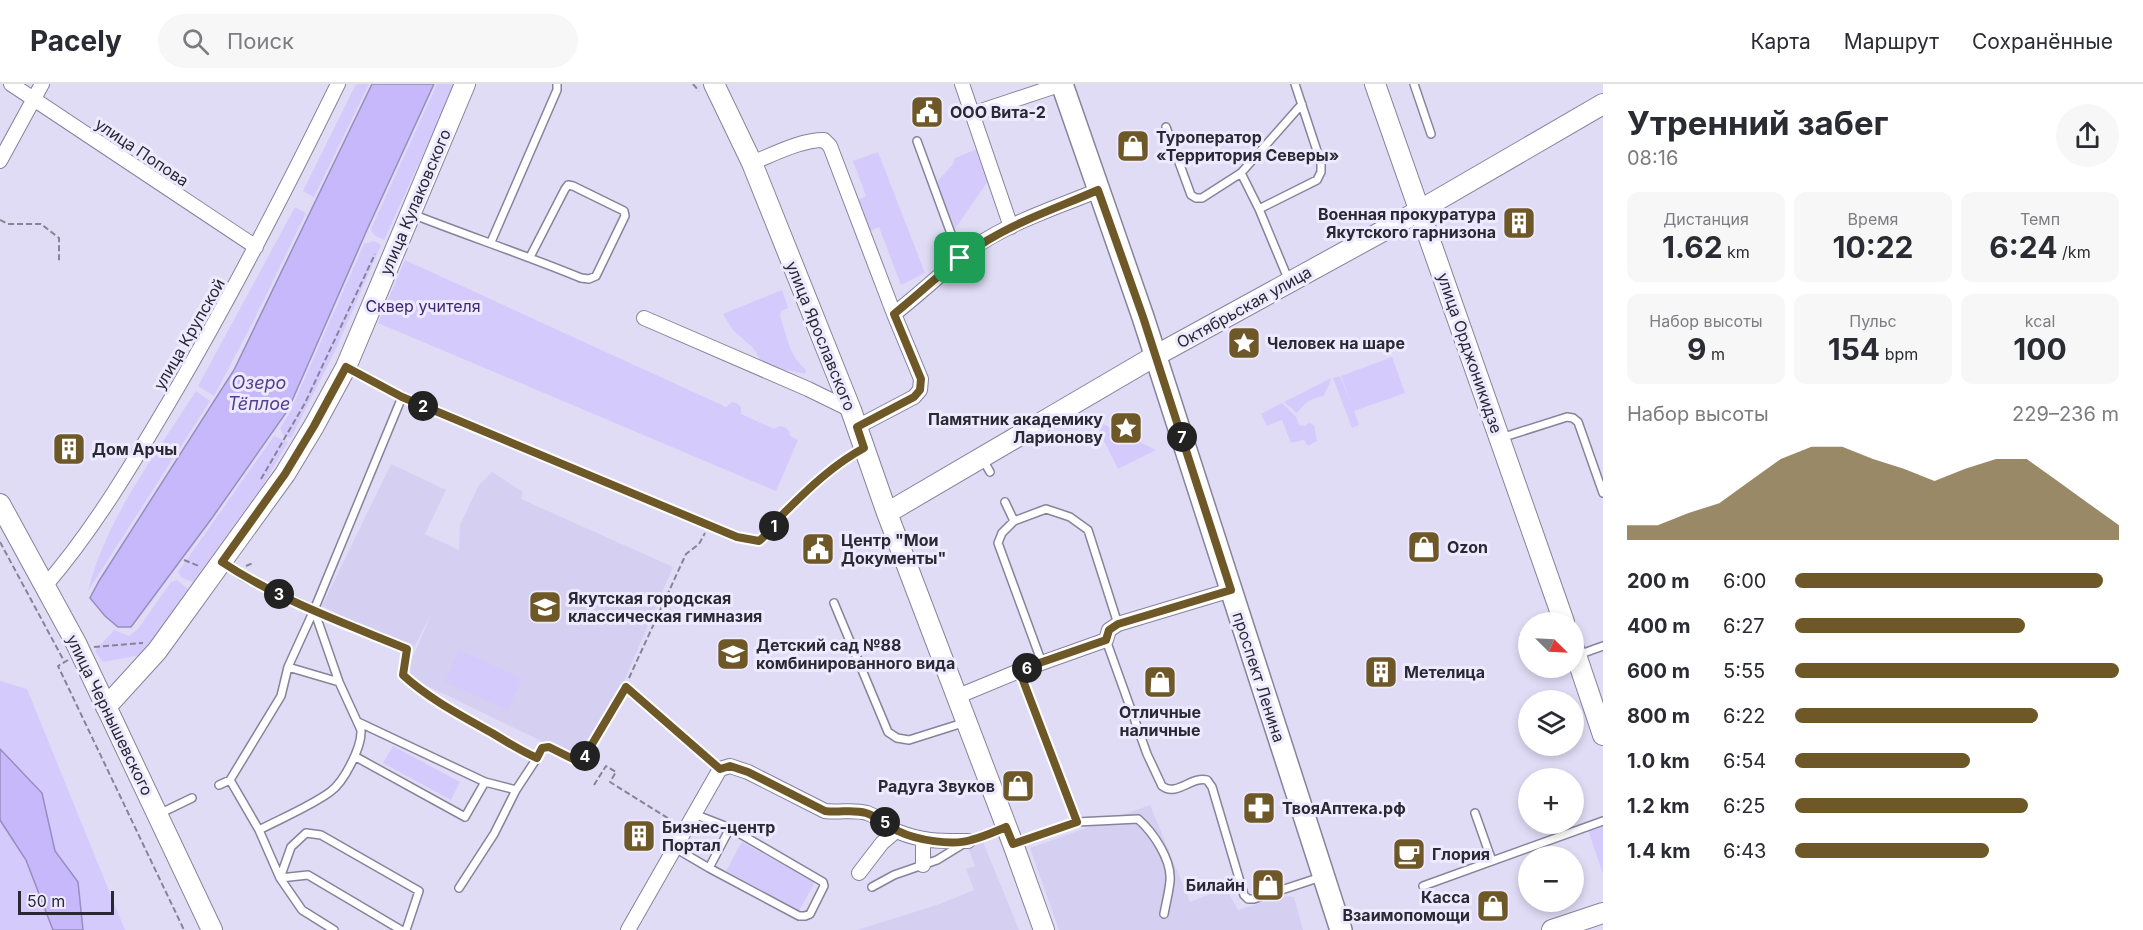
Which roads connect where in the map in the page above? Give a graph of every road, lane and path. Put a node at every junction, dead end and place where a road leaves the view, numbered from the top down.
1 (11, 84) edge
2 (42, 84) edge
3 (338, 84) edge
4 (465, 84) edge
5 (557, 84) edge
6 (714, 84) edge
7 (962, 84) edge
8 (1062, 84) edge
9 (1295, 84) edge
10 (1375, 84) edge
11 (1414, 84) edge
12 (34, 100) junction
13 (1302, 104) junction
14 (1603, 104) edge
15 (972, 114) junction
16 (1166, 127) dead end
17 (1431, 134) dead end
18 (917, 141) dead end
19 (0, 161) edge
20 (752, 163) junction
21 (1240, 172) junction
22 (1098, 190) junction
23 (1259, 209) junction
24 (1419, 210) junction
25 (411, 214) junction
26 (0, 220) edge
27 (1011, 227) junction
28 (491, 242) junction
29 (256, 247) junction
30 (375, 253) dead end
31 (530, 257) junction
32 (960, 258) junction
33 (58, 261) dead end
34 (1290, 283) junction
35 (894, 314) junction
36 (644, 318) dead end
37 (1155, 356) junction
38 (346, 367) junction
39 (402, 397) junction
40 (854, 418) junction
41 (1500, 438) junction
42 (864, 448) junction
43 (255, 487) dead end
44 (1603, 493) edge
45 (1005, 502) dead end
46 (0, 504) edge
47 (887, 513) junction
48 (1014, 521) junction
49 (708, 525) junction
50 (0, 542) edge
51 (184, 560) dead end
52 (222, 562) junction
53 (200, 567) dead end
54 (45, 586) junction
55 (1231, 590) junction
56 (834, 603) dead end
57 (314, 610) junction
58 (1561, 612) edge
59 (1118, 624) junction
60 (1106, 640) junction
61 (146, 643) dead end
62 (1603, 646) edge
63 (407, 649) joint
64 (1584, 651) edge
65 (72, 658) junction
66 (1041, 663) junction
67 (288, 667) junction
68 (1019, 670) junction
69 (1584, 678) edge
70 (339, 682) junction
71 (626, 687) junction
72 (956, 697) junction
73 (106, 707) junction
74 (358, 722) junction
75 (966, 722) junction
76 (1603, 735) edge
77 (356, 757) junction
78 (537, 758) junction
79 (720, 769) junction
80 (230, 780) junction
81 (485, 782) junction
82 (219, 785) dead end
83 (594, 785) dead end
84 (516, 790) junction
85 (192, 798) dead end
86 (1475, 813) dead end
87 (694, 814) junction
88 (158, 815) junction
89 (1603, 821) edge
90 (1077, 822) junction
91 (677, 824) dead end
92 (730, 828) junction
93 (259, 830) junction
94 (896, 831) junction
95 (1010, 836) junction
96 (923, 841) junction
97 (968, 841) junction
98 (674, 848) junction
99 (1492, 861) junction
100 (923, 865) junction
101 (709, 868) junction
102 (859, 873) dead end
103 (1324, 876) junction
104 (280, 878) junction
105 (1423, 886) dead end
106 (872, 887) dead end
107 (459, 888) dead end
108 (1603, 913) edge
109 (1164, 914) dead end
110 (1560, 929) edge
111 (184, 930) edge
112 (212, 930) edge
113 (334, 930) edge
114 (404, 930) edge
115 (628, 930) edge
116 (1044, 930) edge
117 (1341, 930) edge

1 - 12 street, улица Попова
2 - 12 street
3 - 29 street, улица Крупской
4 - 25 street, улица Кулаковского
5 - 28 lane
6 - 20 street, улица Ярославского
7 - 15 street
8 - 15 street
8 - 22 main road, проспект Ленина
9 - 13 lane
10 - 24 street, улица Орджоникидзе
11 - 17 lane
12 - 19 street
12 - 29 street, улица Попова
13 - 21 lane
13 - 23 lane
14 - 24 street, Октябрьская улица
15 - 27 street
16 - 21 lane
18 - 32 lane
20 - 35 street
20 - 40 street, улица Ярославского
21 - 23 lane
22 - 27 street
22 - 37 main road, проспект Ленина
23 - 34 lane
24 - 34 street, Октябрьская улица
24 - 41 street, улица Орджоникидзе
25 - 28 lane
25 - 38 street, улица Кулаковского
26 - 33 path
27 - 32 street
28 - 31 lane
29 - 54 street, улица Крупской
30 - 43 path
31 - 31 lane
32 - 35 street
34 - 37 street, Октябрьская улица
35 - 40 street
36 - 40 street
37 - 47 street, Октябрьская улица
37 - 55 main road, проспект Ленина
38 - 39 lane
38 - 52 street, улица Кулаковского
39 - 49 lane
39 - 57 lane
40 - 42 street, улица Ярославского
41 - 44 lane
41 - 58 street, улица Орджоникидзе
42 - 47 street, улица Ярославского
42 - 49 lane
45 - 48 lane
46 - 54 street, улица Чернышевского
47 - 72 street, улица Ярославского
48 - 59 lane
48 - 66 lane
49 - 71 path
50 - 65 path
51 - 53 path
52 - 57 lane
52 - 73 street, улица Кулаковского
54 - 65 street, улица Чернышевского
55 - 59 street
55 - 103 main road, проспект Ленина
56 - 75 lane
57 - 63 lane
57 - 67 lane
57 - 70 lane
59 - 60 street
60 - 66 street
60 - 103 lane
61 - 65 path
62 - 64 lane
63 - 78 path
65 - 73 street, улица Чернышевского
65 - 111 path
66 - 68 street
67 - 70 lane
67 - 80 lane
68 - 72 street
68 - 90 lane
69 - 76 street
70 - 74 lane
71 - 78 path
71 - 79 lane
72 - 75 street, улица Ярославского
73 - 88 street, улица Чернышевского
74 - 77 lane
74 - 81 lane
75 - 95 street, улица Ярославского
77 - 81 lane
77 - 93 lane
78 - 84 lane
79 - 87 street
79 - 94 street
80 - 82 lane
80 - 93 lane
81 - 84 lane
83 - 91 path
84 - 107 lane
85 - 88 lane
86 - 99 lane
87 - 92 lane
87 - 98 street
88 - 112 street, улица Чернышевского
89 - 99 lane
90 - 95 lane
90 - 109 lane
92 - 101 lane
92 - 101 lane
93 - 104 lane
94 - 96 street
94 - 102 street
95 - 97 lane
95 - 116 street, улица Ярославского
96 - 97 street
96 - 100 street
97 - 100 lane
98 - 101 lane
98 - 115 street
99 - 105 lane
100 - 106 lane
103 - 117 main road, проспект Ленина
104 - 113 lane
104 - 114 lane
104 - 114 lane
108 - 110 street

